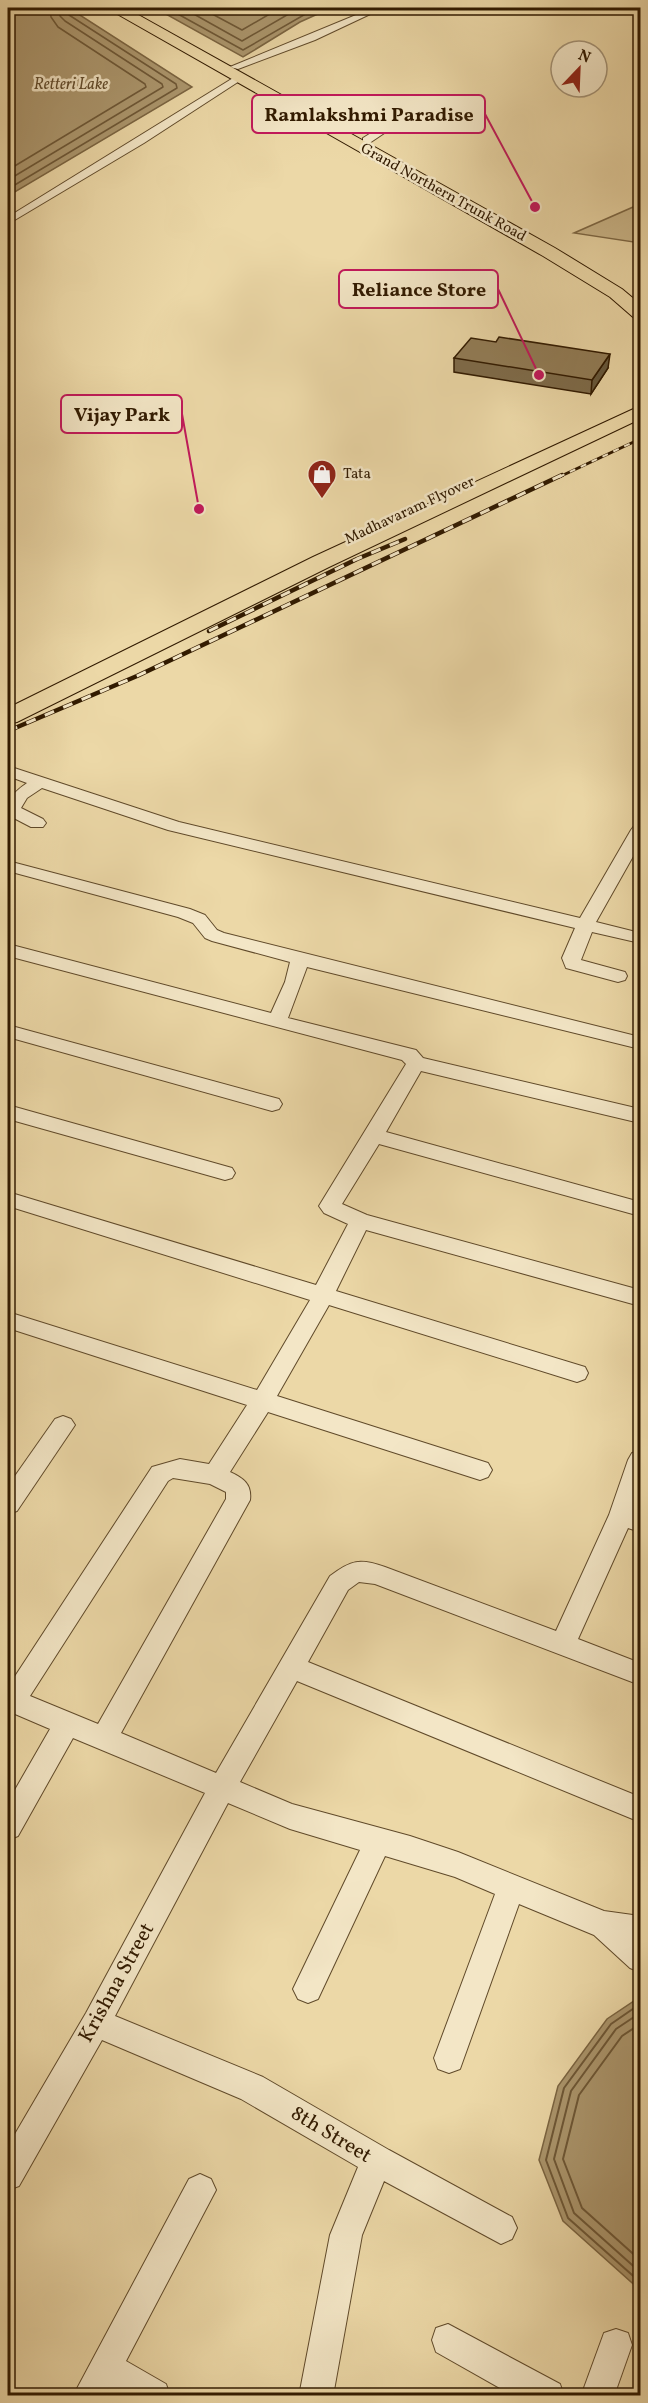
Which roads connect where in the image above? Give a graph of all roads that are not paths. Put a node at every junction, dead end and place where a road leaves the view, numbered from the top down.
1 (117, 8) edge
2 (131, 8) edge
3 (379, 8) edge
4 (237, 72) junction
5 (406, 114) dead end
6 (367, 140) junction
7 (8, 221) edge
8 (640, 292) edge
9 (640, 313) edge
10 (640, 392) edge
11 (640, 400) edge
12 (640, 412) edge
13 (640, 420) edge
14 (190, 613) junction
15 (8, 695) edge
16 (8, 717) edge
17 (8, 771) edge
18 (39, 782) junction
19 (37, 823) dead end
20 (640, 830) edge
21 (8, 866) edge
22 (586, 924) junction
23 (640, 938) edge
24 (8, 950) edge
25 (300, 959) junction
26 (618, 976) dead end
27 (277, 1021) junction
28 (8, 1031) edge
29 (640, 1043) edge
30 (416, 1063) junction
31 (272, 1104) dead end
32 (8, 1112) edge
33 (640, 1116) edge
34 (374, 1136) junction
35 (225, 1173) dead end
36 (8, 1199) edge
37 (640, 1209) edge
38 (360, 1221) junction
39 (323, 1297) junction
40 (640, 1298) edge
41 (8, 1320) edge
42 (577, 1373) dead end
43 (263, 1400) junction
44 (63, 1425) dead end
45 (640, 1460) edge
46 (480, 1470) dead end
47 (215, 1475) junction
48 (8, 1504) edge
49 (631, 1518) edge
50 (563, 1644) junction
51 (292, 1667) junction
52 (640, 1674) edge
53 (10, 1700) edge
54 (68, 1723) junction
55 (104, 1738) junction
56 (222, 1788) junction
57 (640, 1810) edge
58 (8, 1827) edge
59 (378, 1842) junction
60 (511, 1888) junction
61 (604, 1925) junction
62 (640, 1930) edge
63 (640, 1958) edge
64 (308, 1989) dead end
65 (96, 2023) junction
66 (449, 2058) dead end
67 (378, 2161) junction
68 (8, 2175) edge
69 (200, 2190) dead end
70 (501, 2228) dead end
71 (448, 2340) dead end
72 (616, 2345) dead end
73 (105, 2367) junction
74 (89, 2396) edge
75 (154, 2396) edge
76 (316, 2396) edge
77 (548, 2396) edge
78 (597, 2396) edge

1 - 4 main road, Grand Northern Trunk Road
2 - 4 main road
3 - 4 street
4 - 6 main road
4 - 7 street
4 - 9 main road, Grand Northern Trunk Road
5 - 6 street
6 - 8 main road
10 - 14 main road
11 - 14 main road, Madhavaram Flyover
12 - 14 main road, Madhavaram Flyover
13 - 14 main road
14 - 15 main road
14 - 16 main road
17 - 18 street
18 - 19 street
18 - 22 street
20 - 22 street
21 - 25 street
22 - 23 street
22 - 26 street
24 - 27 street
25 - 27 street
25 - 29 street
27 - 30 street
28 - 31 street
30 - 33 street
30 - 34 street
32 - 35 street
34 - 37 street
34 - 38 street
36 - 39 street
38 - 39 street
38 - 40 street
39 - 42 street
39 - 43 street
41 - 43 street
43 - 46 street
43 - 47 street
44 - 48 street
45 - 49 street
47 - 53 street
47 - 55 street
49 - 50 street
50 - 51 street, Krishna Street
50 - 52 street
51 - 56 street, Krishna Street
51 - 57 street
53 - 54 street
54 - 55 street
54 - 58 street
55 - 56 street
56 - 59 street
56 - 65 street, Krishna Street
59 - 60 street
59 - 64 street
60 - 61 street
60 - 66 street
61 - 62 street
61 - 63 street
65 - 67 street, 8th Street
65 - 68 street, Krishna Street
67 - 70 street
67 - 76 street, 8th Street
69 - 73 street
71 - 77 street
72 - 78 street
73 - 74 street
73 - 75 street

